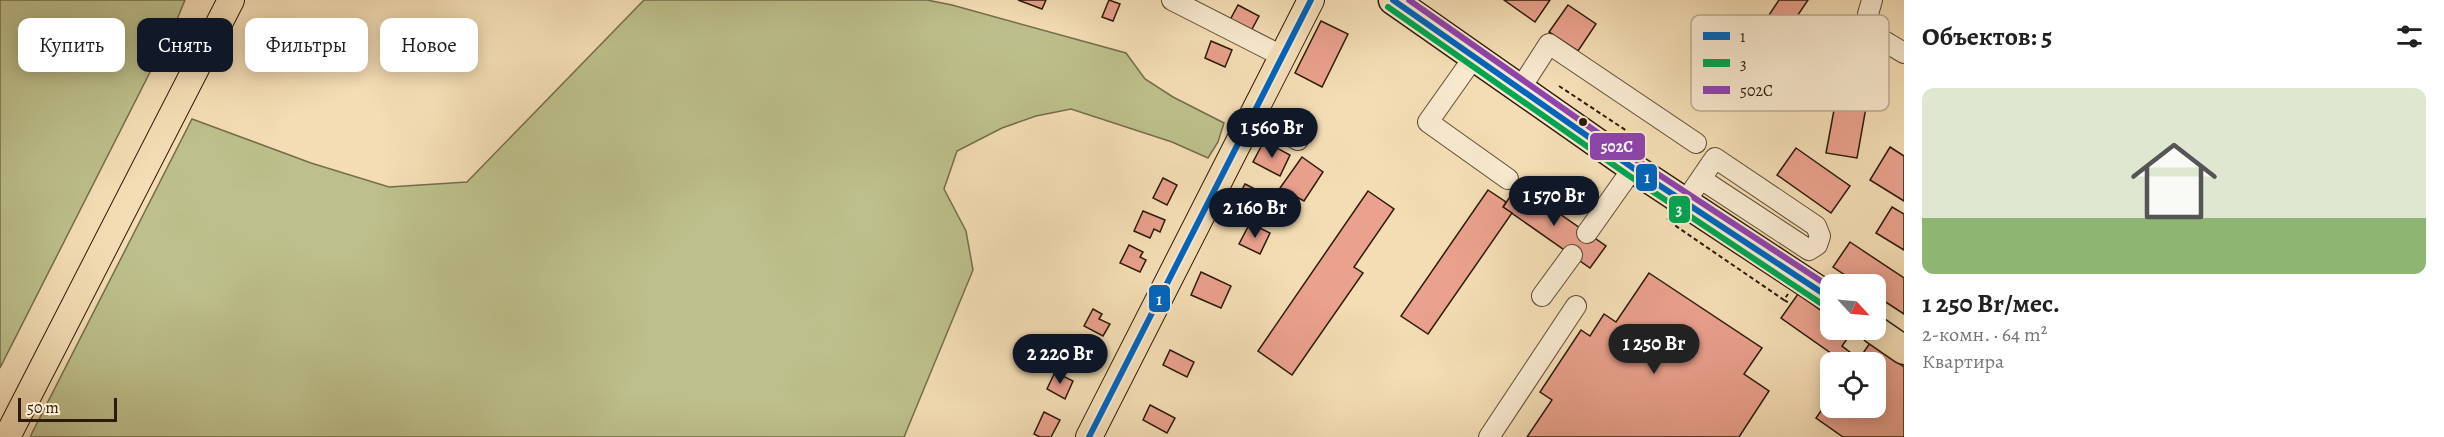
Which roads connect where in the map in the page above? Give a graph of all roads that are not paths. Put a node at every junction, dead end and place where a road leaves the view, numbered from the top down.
1 (231, 0) edge
2 (1173, 0) edge
3 (1311, 0) edge
4 (1393, 0) edge
5 (1872, 0) edge
6 (1868, 15) edge
7 (1889, 44) edge
8 (1904, 53) edge
9 (1282, 57) junction
10 (1474, 57) junction
11 (1520, 89) junction
12 (1252, 115) junction
13 (1298, 140) dead end
14 (1696, 143) dead end
15 (1633, 168) junction
16 (1508, 179) dead end
17 (1701, 179) junction
18 (1679, 208) junction
19 (1587, 233) dead end
20 (1572, 255) dead end
21 (1820, 292) edge
22 (1542, 296) dead end
23 (1576, 306) dead end
24 (1886, 338) edge
25 (1904, 350) edge
26 (7, 437) edge
27 (1089, 437) edge
28 (1489, 437) edge

1 - 26 main road
2 - 9 street
3 - 9 main road
4 - 10 highway
5 - 6 street
7 - 8 street
9 - 12 main road
10 - 11 highway
10 - 16 street
11 - 14 street
11 - 15 highway
12 - 13 street
12 - 27 main road
15 - 18 highway
15 - 19 street
17 - 17 street
17 - 18 street
18 - 21 highway
20 - 22 street
23 - 28 street
24 - 25 highway

